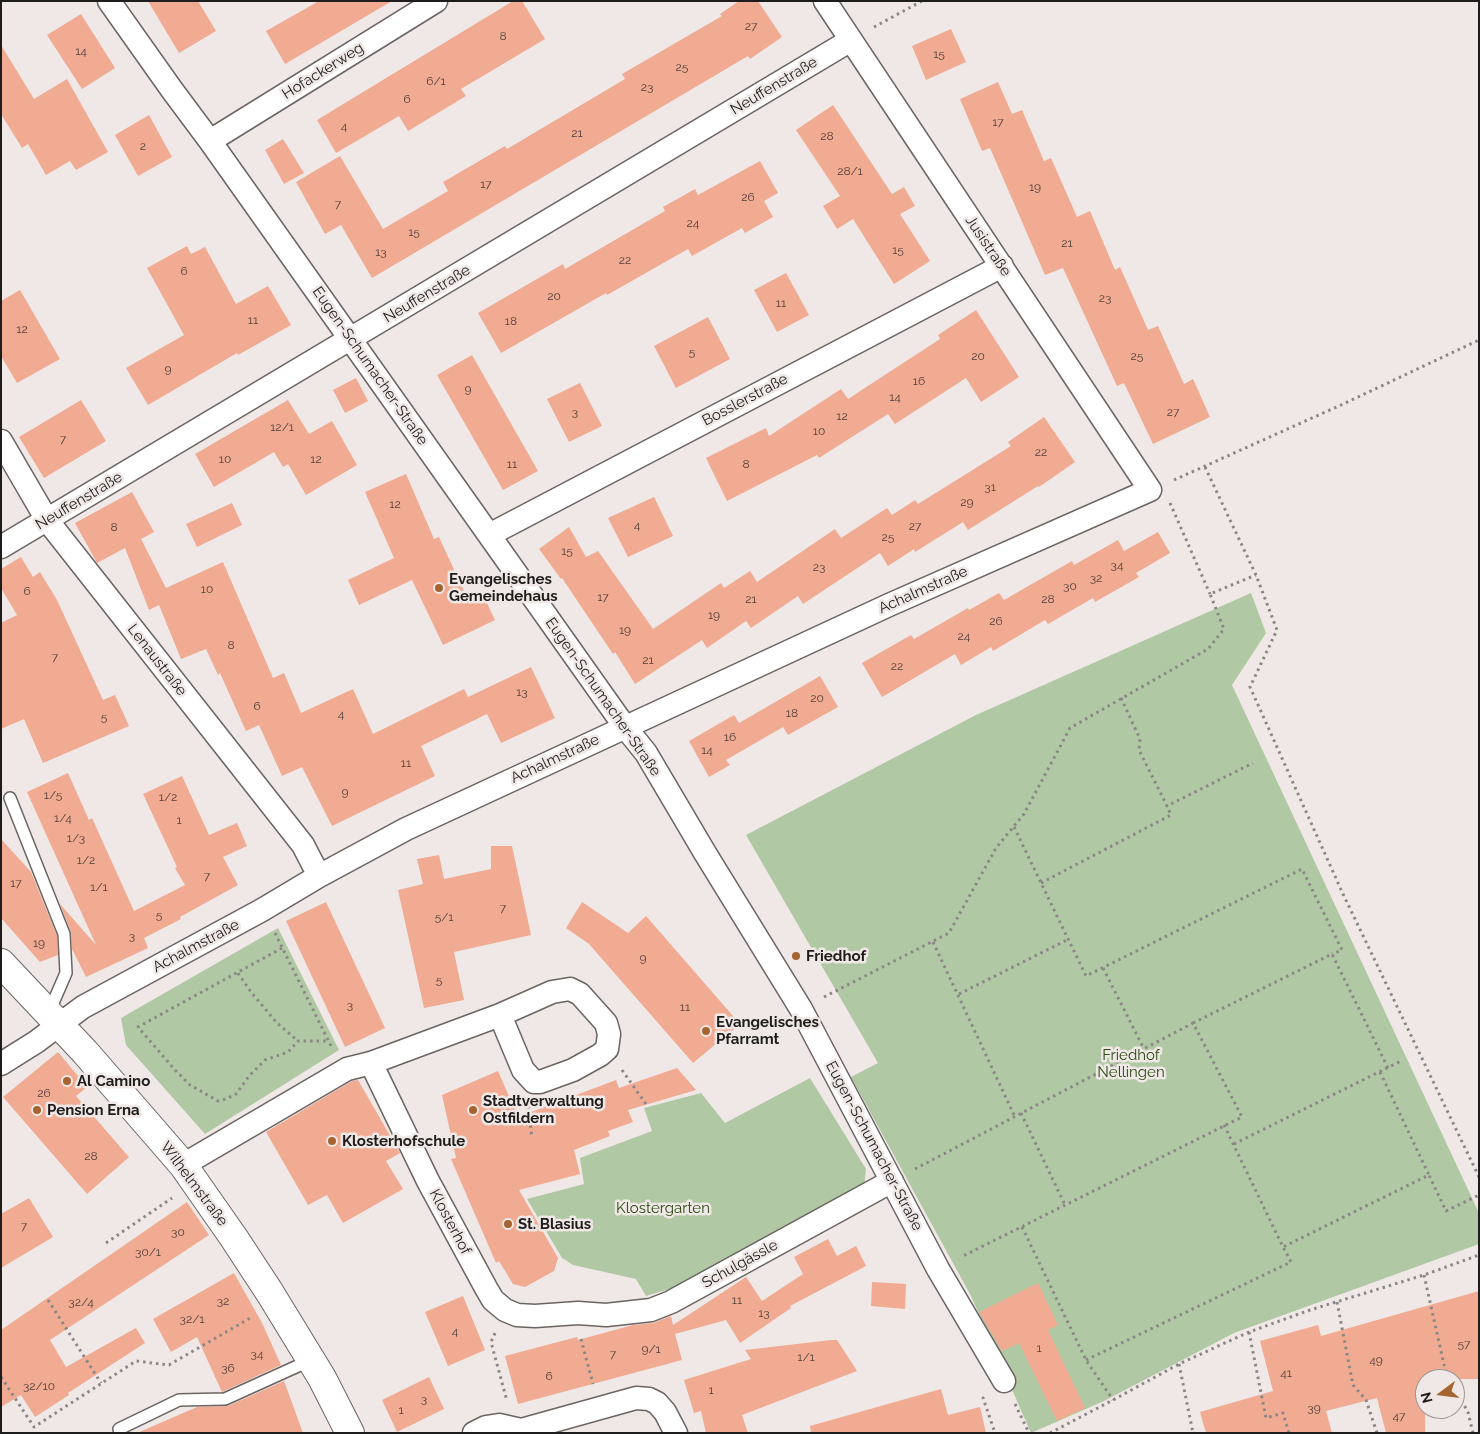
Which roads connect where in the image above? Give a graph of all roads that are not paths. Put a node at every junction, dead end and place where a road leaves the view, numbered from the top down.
1 (109, 1) edge
2 (436, 1) edge
3 (825, 1) edge
4 (851, 40) junction
5 (210, 141) junction
6 (1002, 266) junction
7 (350, 340) junction
8 (1, 441) edge
9 (1156, 488) joint
10 (47, 520) junction
11 (489, 534) junction
12 (1, 547) edge
13 (625, 727) junction
14 (10, 798) dead end
15 (319, 876) junction
16 (1, 963) edge
17 (500, 1015) junction
18 (54, 1019) junction
19 (371, 1063) junction
20 (1, 1064) edge
21 (189, 1174) junction
22 (892, 1181) junction
23 (578, 1313) joint
24 (311, 1360) junction
25 (1004, 1381) road end
26 (119, 1429) dead end
27 (350, 1433) edge
28 (474, 1433) edge
29 (676, 1433) edge

1 - 5 street, Eugen-Schumacher-Straße
2 - 5 street, Hofackerweg
3 - 4 street, Jusistraße
4 - 6 street, Jusistraße
4 - 7 street, Neuffenstraße
5 - 7 street, Eugen-Schumacher-Straße
6 - 9 street, Jusistraße
6 - 11 street, Bosslerstraße
7 - 10 street, Neuffenstraße
7 - 11 street, Eugen-Schumacher-Straße
8 - 10 street, Lenaustraße
9 - 13 street, Achalmstraße
10 - 12 street, Neuffenstraße
10 - 15 street, Lenaustraße
11 - 13 street, Eugen-Schumacher-Straße
13 - 15 street, Achalmstraße
13 - 22 street, Eugen-Schumacher-Straße
14 - 18 lane
15 - 18 street, Achalmstraße
16 - 18 street, Wilhelmstraße
17 - 17 street
17 - 19 street
18 - 20 street, Achalmstraße
18 - 21 street, Wilhelmstraße
19 - 21 street
19 - 23 street, Klosterhof
21 - 24 street, Wilhelmstraße
22 - 23 street, Schulgässle
22 - 25 street, Eugen-Schumacher-Straße
24 - 26 lane
24 - 27 street, Wilhelmstraße
28 - 29 street

